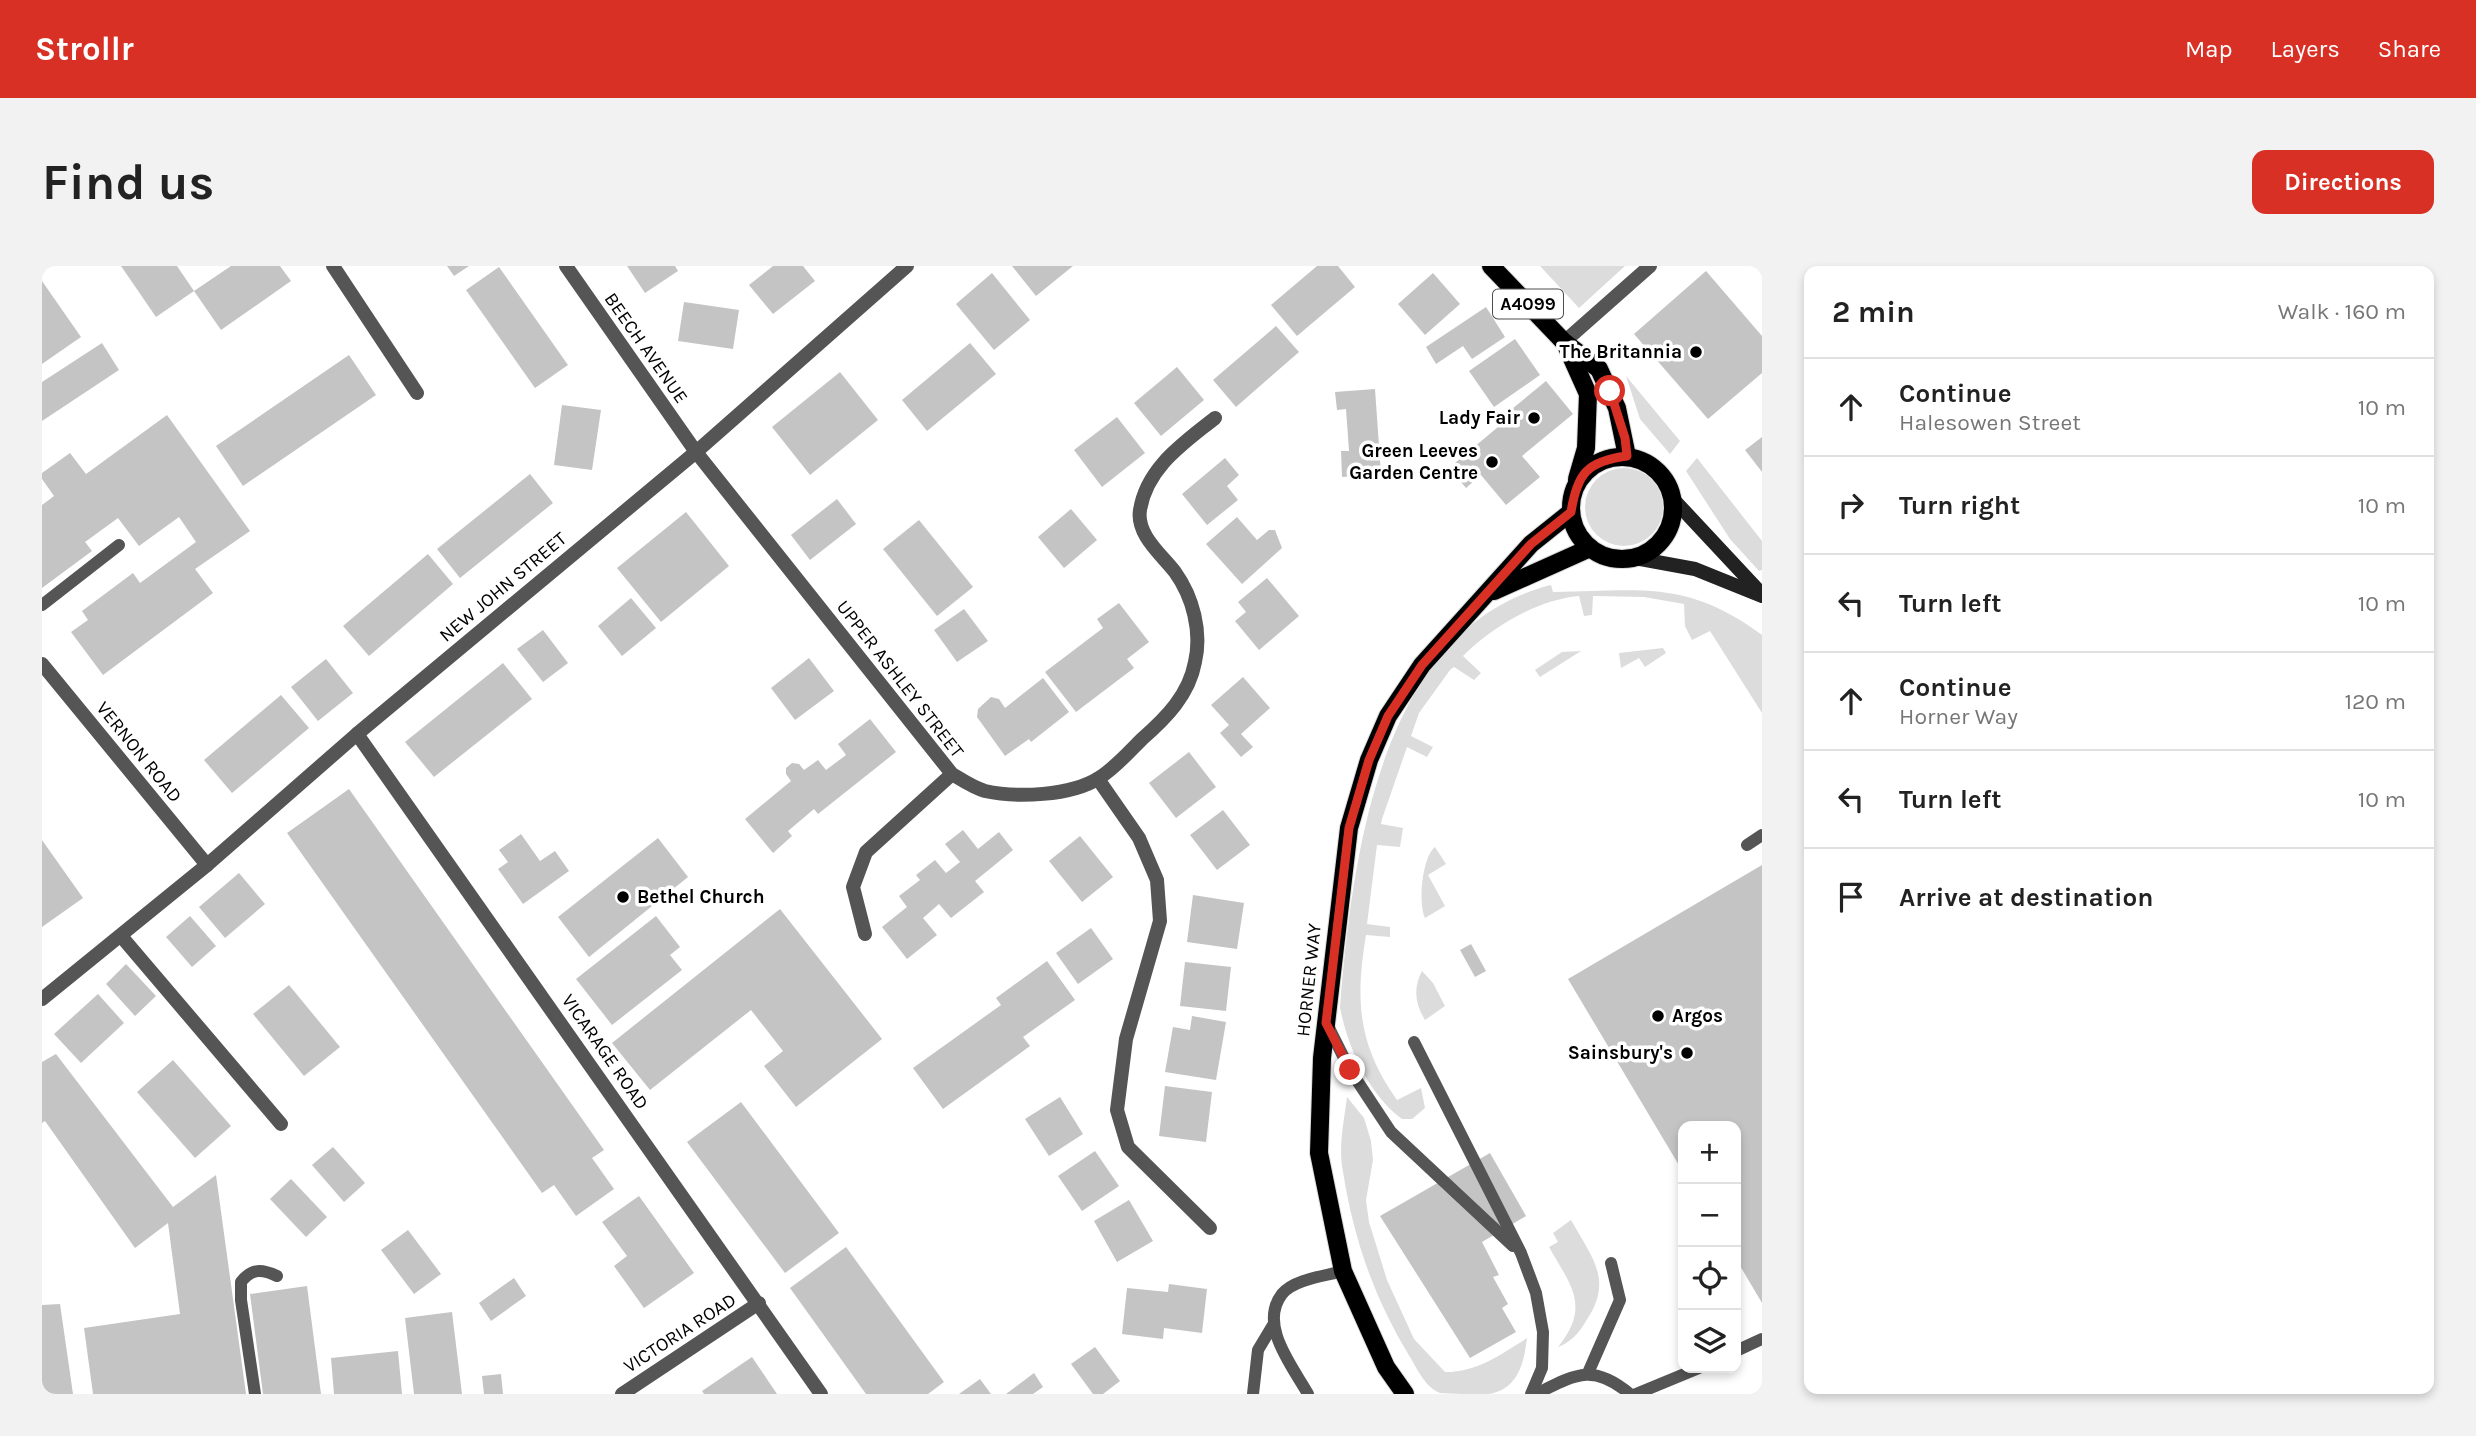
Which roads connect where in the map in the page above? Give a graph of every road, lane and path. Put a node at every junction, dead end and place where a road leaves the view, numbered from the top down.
1 (333, 266) edge
2 (566, 266) edge
3 (907, 266) edge
4 (1491, 266) edge
5 (1650, 266) edge
6 (1564, 342) junction
7 (417, 393) dead end
8 (1215, 418) dead end
9 (696, 452) junction
10 (1627, 456) junction
11 (1575, 487) junction
12 (1674, 500) junction
13 (1571, 512) junction
14 (119, 545) dead end
15 (1590, 548) junction
16 (1635, 558) junction
17 (1484, 596) junction
18 (1762, 596) edge
19 (42, 605) edge
20 (42, 664) edge
21 (357, 734) junction
22 (952, 774) junction
23 (1098, 779) junction
24 (1762, 835) edge
25 (1747, 845) dead end
26 (207, 865) junction
27 (865, 934) dead end
28 (121, 936) junction
29 (42, 999) edge
30 (1326, 1023) junction
31 (1414, 1042) dead end
32 (281, 1124) dead end
33 (1210, 1228) dead end
34 (1521, 1253) junction
35 (1611, 1263) dead end
36 (1343, 1271) junction
37 (277, 1276) dead end
38 (759, 1304) junction
39 (1273, 1325) junction
40 (1762, 1339) edge
41 (1741, 1349) edge
42 (1588, 1373) junction
43 (1687, 1373) edge
44 (254, 1394) edge
45 (622, 1394) edge
46 (821, 1394) edge
47 (1253, 1394) edge
48 (1308, 1394) edge
49 (1405, 1394) edge
50 (1534, 1394) edge
51 (1630, 1394) edge
52 (1636, 1394) edge

1 - 7 street
2 - 9 street, BEECH AVENUE
3 - 9 street, NEW JOHN STREET
4 - 6 main road, A4099
5 - 6 street
6 - 10 main road, A4099
6 - 11 main road, A4099
8 - 23 street
9 - 21 street, NEW JOHN STREET
9 - 22 street, UPPER ASHLEY STREET
10 - 11 main road
10 - 12 main road
11 - 13 main road
12 - 16 main road
12 - 18 street
13 - 15 main road
13 - 17 main road, HORNER WAY
14 - 19 lane
15 - 16 main road
15 - 17 main road, HORNER WAY
16 - 18 street
17 - 30 main road, HORNER WAY
20 - 26 street, VERNON ROAD
21 - 26 street, NEW JOHN STREET
21 - 38 street, VICARAGE ROAD
22 - 23 street, UPPER ASHLEY STREET
22 - 27 street
23 - 33 street
24 - 25 lane
26 - 28 street, NEW JOHN STREET
28 - 29 street, NEW JOHN STREET
28 - 32 street
30 - 34 lane
30 - 36 main road, HORNER WAY
31 - 34 lane
34 - 50 lane
35 - 42 lane
36 - 39 lane
36 - 49 main road, HORNER WAY
37 - 44 lane
38 - 45 street, VICTORIA ROAD
38 - 46 street, VICARAGE ROAD
39 - 47 lane
39 - 48 lane
40 - 41 lane
42 - 50 lane
42 - 51 lane
43 - 52 lane

